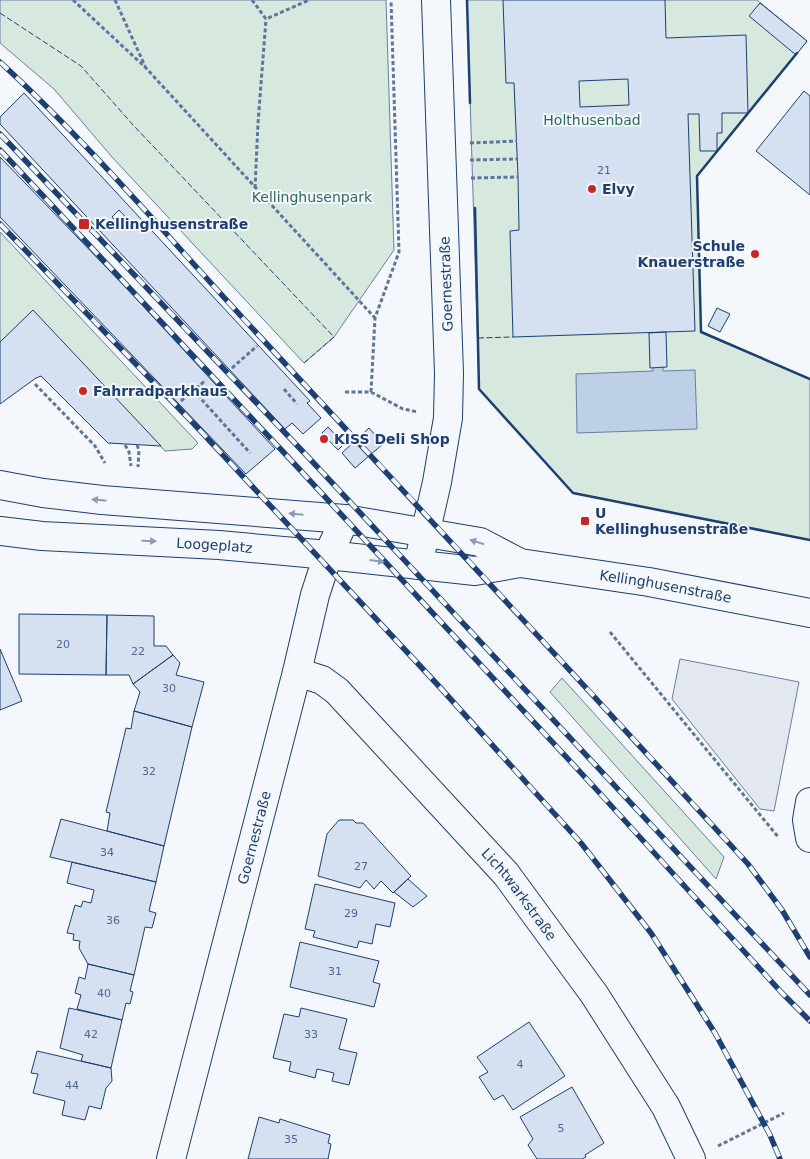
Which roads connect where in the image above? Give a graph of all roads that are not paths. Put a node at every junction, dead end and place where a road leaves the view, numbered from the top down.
1 (436, 0) edge
2 (0, 485) edge
3 (165, 506) junction
4 (345, 519) junction
5 (0, 531) edge
6 (426, 532) junction
7 (100, 539) junction
8 (328, 555) junction
9 (520, 563) junction
10 (418, 566) junction
11 (810, 613) edge
12 (297, 672) junction
13 (810, 802) edge
14 (810, 838) edge
15 (171, 1159) edge
16 (691, 1159) edge

1 - 6 street, Goernestraße
3 -> 2 street, Loogeplatz
4 -> 3 street, Loogeplatz
3 - 7 street, Loogeplatz
4 - 6 street, Kellinghusenstraße
4 - 8 street, Goernestraße
5 - 7 street, Loogeplatz
9 -> 6 street, Kellinghusenstraße
6 - 10 street, Goernestraße
7 -> 8 street, Loogeplatz
8 -> 10 street, Kellinghusenstraße
8 - 12 street, Goernestraße
9 - 10 street, Kellinghusenstraße
9 - 11 street, Kellinghusenstraße
12 - 15 street, Goernestraße
12 - 16 street, Lichtwarkstraße
13 - 14 street

